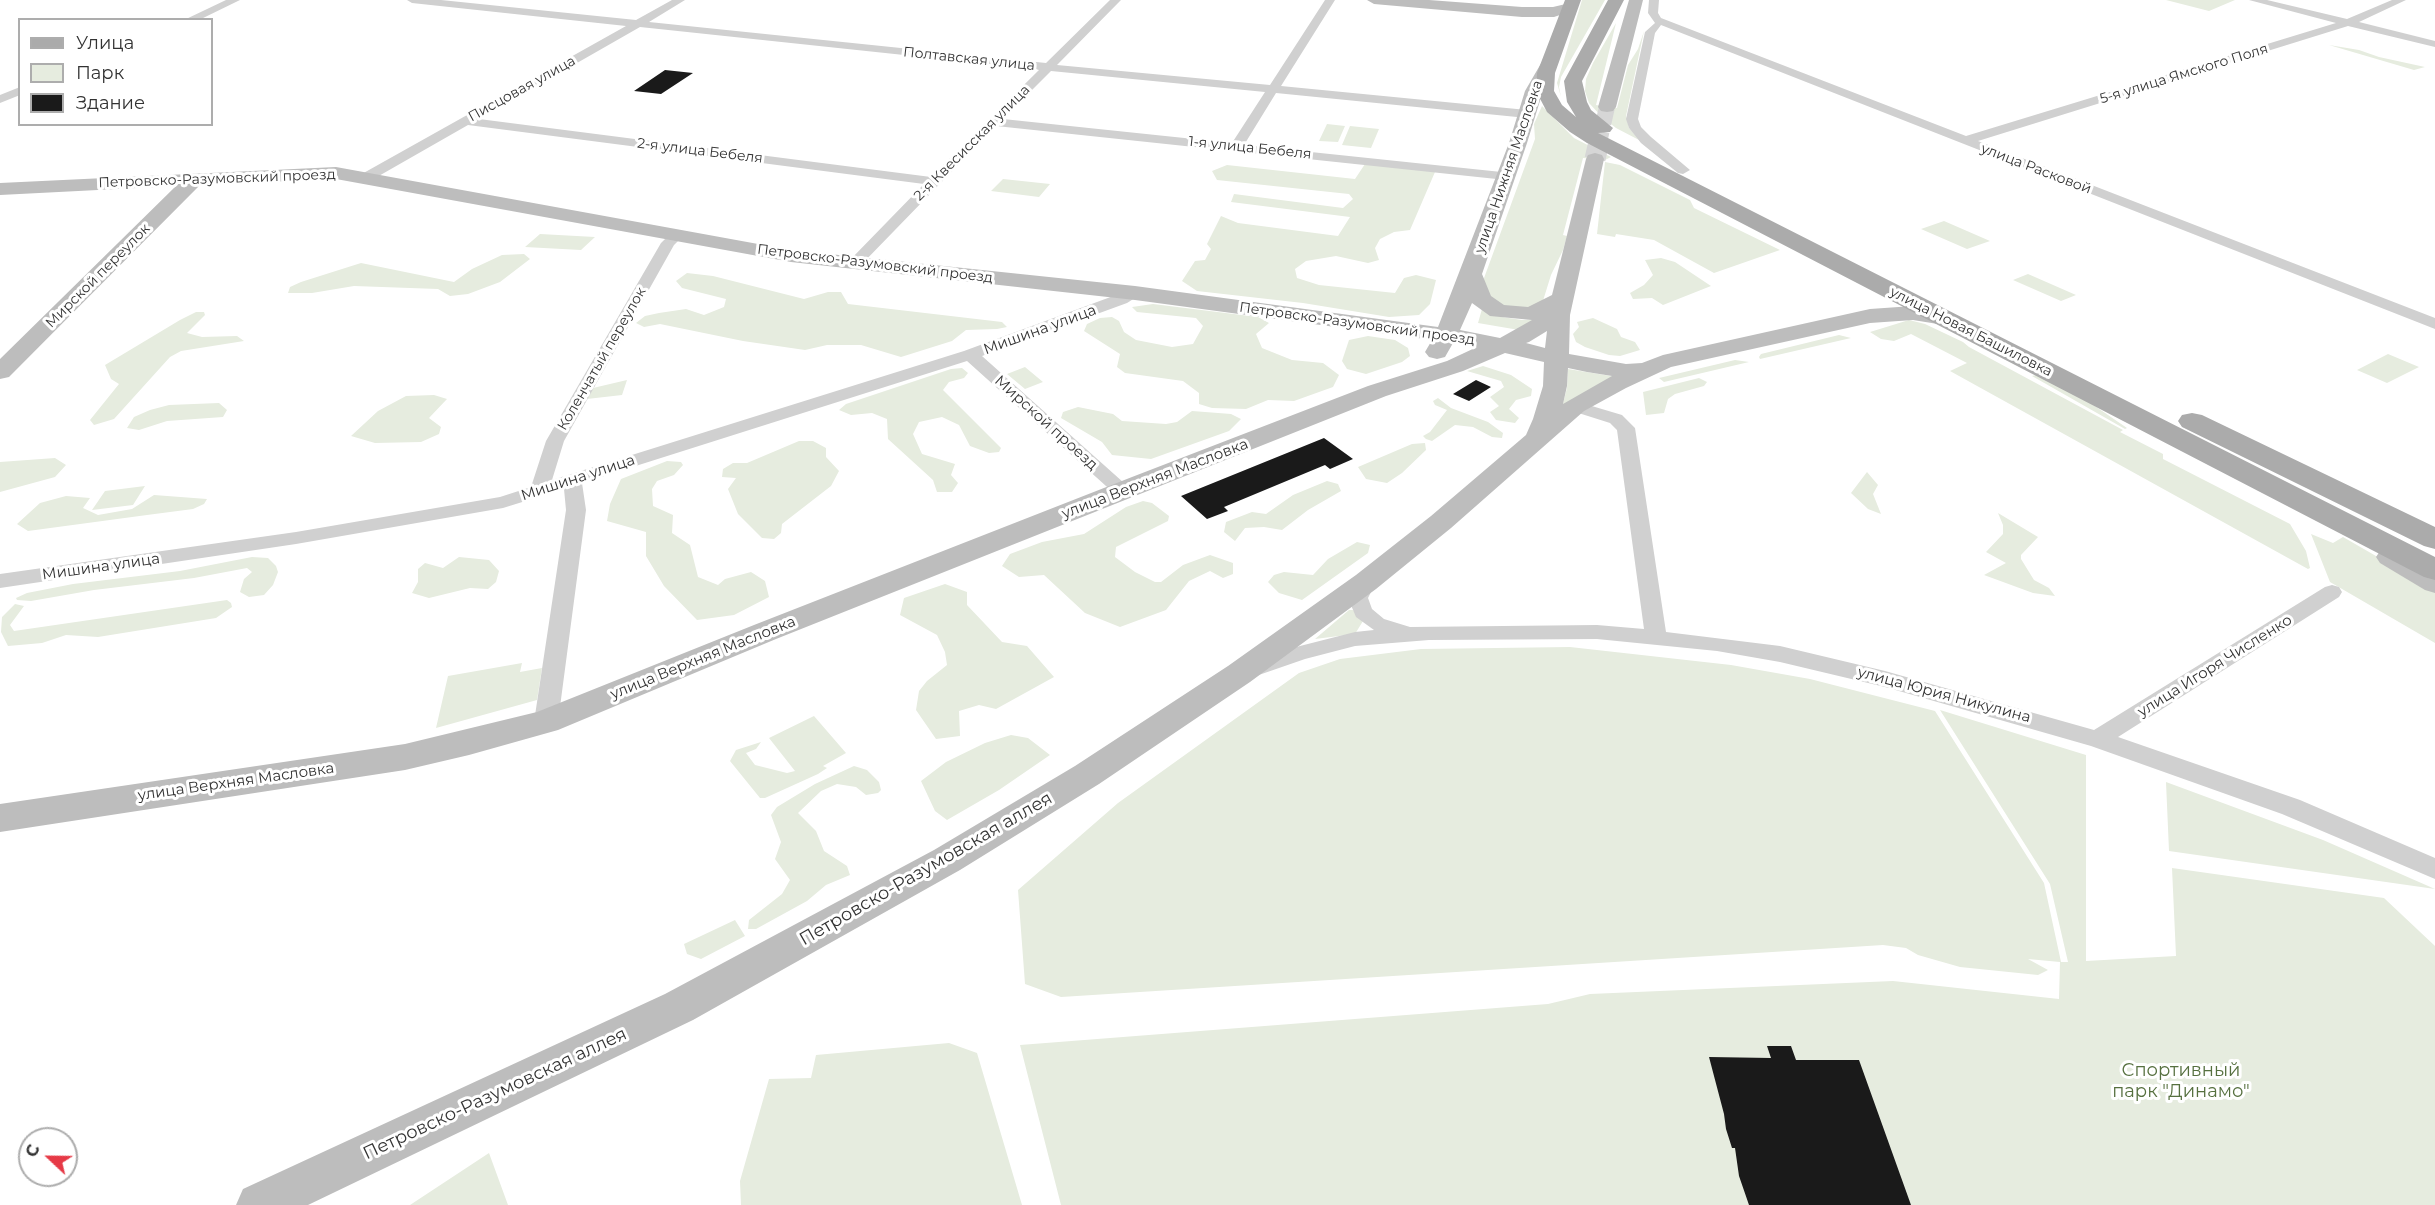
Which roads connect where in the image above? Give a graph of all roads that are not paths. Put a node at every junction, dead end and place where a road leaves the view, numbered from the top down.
1 (235, 0) edge
2 (412, 0) edge
3 (680, 0) edge
4 (1098, 0) edge
5 (1330, 0) edge
6 (1374, 0) edge
7 (1616, 0) edge
8 (1636, 0) edge
9 (1654, 0) edge
10 (2254, 0) edge
11 (2401, 0) edge
12 (1115, 1) edge
13 (1572, 4) edge
14 (1522, 12) junction
15 (194, 18) edge
16 (2348, 23) junction
17 (636, 25) junction
18 (1656, 26) junction
19 (1564, 27) junction
20 (1690, 33) junction
21 (1625, 36) junction
22 (2435, 44) edge
23 (1549, 63) junction
24 (1048, 67) junction
25 (1272, 89) junction
26 (18, 91) edge
27 (0, 99) edge
28 (1607, 107) tunnel mouth
29 (1527, 114) junction
30 (466, 121) junction
31 (993, 122) junction
32 (1965, 141) junction
33 (1236, 147) junction
34 (1595, 159) tunnel mouth
35 (1683, 170) junction
36 (1506, 176) junction
37 (365, 178) junction
38 (195, 179) junction
39 (934, 181) junction
40 (0, 189) edge
41 (677, 236) junction
42 (855, 263) junction
43 (1471, 274) junction
44 (1886, 288) junction
45 (1135, 293) junction
46 (1562, 302) junction
47 (1870, 316) junction
48 (1944, 318) junction
49 (2435, 324) edge
50 (1448, 335) junction
51 (1502, 345) junction
52 (970, 355) junction
53 (1557, 358) junction
54 (1652, 366) junction
55 (0, 372) edge
56 (1377, 392) junction
57 (1575, 406) junction
58 (1535, 440) junction
59 (571, 480) junction
60 (2265, 484) junction
61 (540, 490) junction
62 (1123, 491) junction
63 (2339, 493) junction
64 (2435, 533) edge
65 (2435, 539) edge
66 (2435, 570) edge
67 (0, 581) edge
68 (1366, 582) junction
69 (2435, 583) edge
70 (2332, 592) dead end
71 (1429, 633) junction
72 (1656, 636) junction
73 (1239, 674) junction
74 (546, 722) junction
75 (2097, 739) junction
76 (0, 818) edge
77 (2435, 868) edge
78 (345, 1163) junction
79 (259, 1205) edge
80 (291, 1205) edge

1 - 15 street
2 - 17 street, Полтавская улица
3 - 17 street, Писцовая улица
4 - 12 street
5 - 25 street
6 - 14 street
7 - 35 main road
8 - 21 street
9 - 20 street, улица Расковой
10 - 16 street
11 - 16 street, 5-я улица Ямского Поля
12 - 24 street, 2-я Квесисская улица
13 - 14 street
13 - 19 main road, улица Нижняя Масловка
14 - 19 street
16 - 22 street
16 - 32 street, 5-я улица Ямского Поля
17 - 24 street, Полтавская улица
17 - 30 street, Писцовая улица
18 - 20 street
18 - 21 street
18 - 35 street
19 - 23 main road, улица Нижняя Масловка
20 - 32 street, улица Расковой
21 - 28 street
23 - 29 street, улица Нижняя Масловка
23 - 44 main road, улица Новая Башиловка
24 - 25 street, Полтавская улица
24 - 31 street, 2-я Квесисская улица
25 - 29 street, Полтавская улица
25 - 33 street
26 - 27 street
29 - 36 street, улица Нижняя Масловка
30 - 37 street, Писцовая улица
30 - 39 street, 2-я улица Бебеля
31 - 33 street, 1-я улица Бебеля
31 - 39 street, 2-я Квесисская улица
32 - 49 street, улица Расковой
33 - 36 street, 1-я улица Бебеля
34 - 46 street
35 - 63 main road, улица Новая Башиловка
36 - 43 street, улица Нижняя Масловка
37 - 38 street, Петровско-Разумовский проезд
37 - 41 street, Петровско-Разумовский проезд
38 - 40 street, Петровско-Разумовский проезд
38 - 55 street, Мирской переулок
39 - 42 street, 2-я Квесисская улица
41 - 42 street, Петровско-Разумовский проезд
41 - 61 street, Коленчатый переулок
42 - 45 street, Петровско-Разумовский проезд
43 - 46 street
43 - 50 street, улица Нижняя Масловка
44 - 47 street
44 - 48 main road, улица Новая Башиловка
45 - 50 street, Петровско-Разумовский проезд
45 - 52 street, Мишина улица
46 - 51 street, улица Верхняя Масловка
46 - 53 street
46 - 54 street, Петровско-Разумовская аллея
47 - 48 street, Петровско-Разумовская аллея
47 - 54 street, Петровско-Разумовская аллея
48 - 60 main road, улица Новая Башиловка
50 - 51 street, Петровско-Разумовский проезд
50 - 56 street, улица Верхняя Масловка
51 - 53 street, Петровско-Разумовский проезд
51 - 56 street, улица Верхняя Масловка
52 - 59 street, Мишина улица
52 - 62 street, Мирской проезд
53 - 54 street, Петровско-Разумовский проезд
53 - 58 street, Петровско-Разумовская аллея
54 - 57 street, Петровско-Разумовская аллея
56 - 62 street, улица Верхняя Масловка
57 - 58 street, Петровско-Разумовская аллея
57 - 72 street
58 - 68 street, Петровско-Разумовская аллея
59 - 61 street, Мишина улица
59 - 74 street
60 - 66 main road, улица Новая Башиловка
60 - 69 street
61 - 67 street, Мишина улица
62 - 74 street, улица Верхняя Масловка
63 - 64 main road
63 - 65 main road, улица Новая Башиловка
68 - 71 street, улица Юрия Никулина
68 - 73 street, Петровско-Разумовская аллея
70 - 75 street, улица Игоря Численко
71 - 72 street, улица Юрия Никулина
71 - 73 street, улица Юрия Никулина
72 - 75 street, улица Юрия Никулина
73 - 78 street, Петровско-Разумовская аллея
74 - 76 street, улица Верхняя Масловка
75 - 77 street, улица Юрия Никулина
78 - 79 street, Петровско-Разумовская аллея
78 - 80 street

